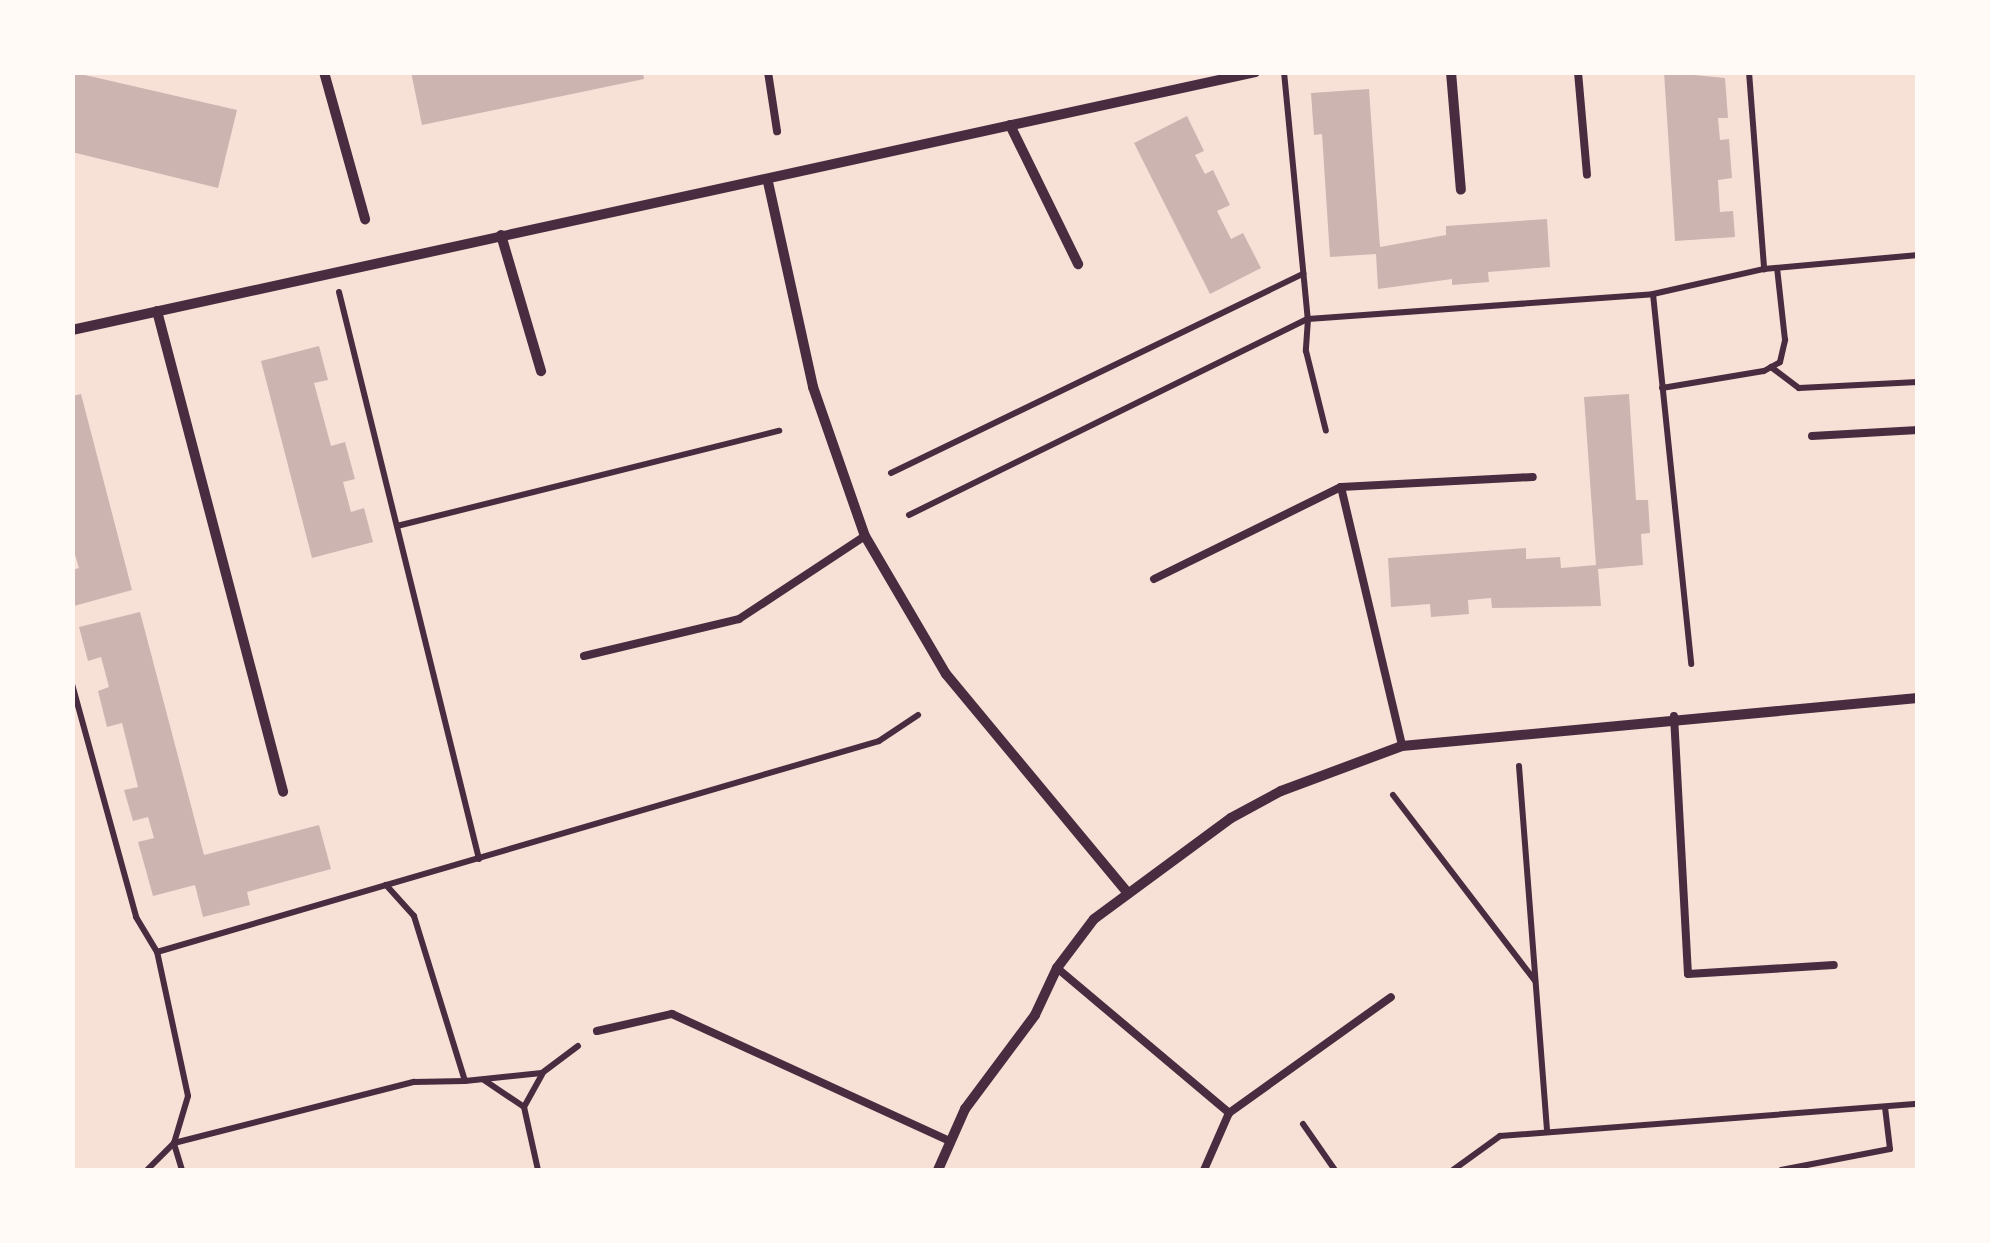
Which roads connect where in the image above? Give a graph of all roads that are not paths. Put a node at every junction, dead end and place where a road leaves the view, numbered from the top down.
1 (324, 72) edge
2 (768, 72) edge
3 (1255, 72) edge
4 (1452, 72) edge
5 (1578, 72) edge
6 (1010, 125) junction
7 (776, 131) dead end
8 (1587, 175) dead end
9 (768, 182) junction
10 (1461, 190) dead end
11 (365, 219) dead end
12 (500, 235) junction
13 (1078, 264) dead end
14 (157, 311) junction
15 (72, 330) edge
16 (541, 370) dead end
17 (1918, 430) edge
18 (1812, 436) dead end
19 (1533, 477) dead end
20 (1342, 486) junction
21 (865, 536) junction
22 (1154, 579) dead end
23 (584, 656) dead end
24 (1918, 698) edge
25 (1674, 716) junction
26 (1402, 746) junction
27 (283, 792) dead end
28 (1128, 892) junction
29 (1834, 964) dead end
30 (1057, 968) junction
31 (1391, 998) dead end
32 (597, 1031) dead end
33 (1229, 1113) junction
34 (949, 1141) junction
35 (938, 1170) edge
36 (1204, 1170) edge

1 - 11 street
2 - 7 lane
3 - 6 street
4 - 10 street
5 - 8 lane
6 - 9 street
6 - 13 street
9 - 12 street
9 - 21 street
12 - 14 street
12 - 16 street
14 - 15 street
14 - 27 street
17 - 18 lane
19 - 20 lane
20 - 22 lane
20 - 26 lane
21 - 23 lane
21 - 28 street
24 - 25 street
25 - 26 street
25 - 29 lane
26 - 28 street
28 - 30 street
30 - 33 lane
30 - 34 street
31 - 33 lane
32 - 34 lane
33 - 36 lane
34 - 35 street

